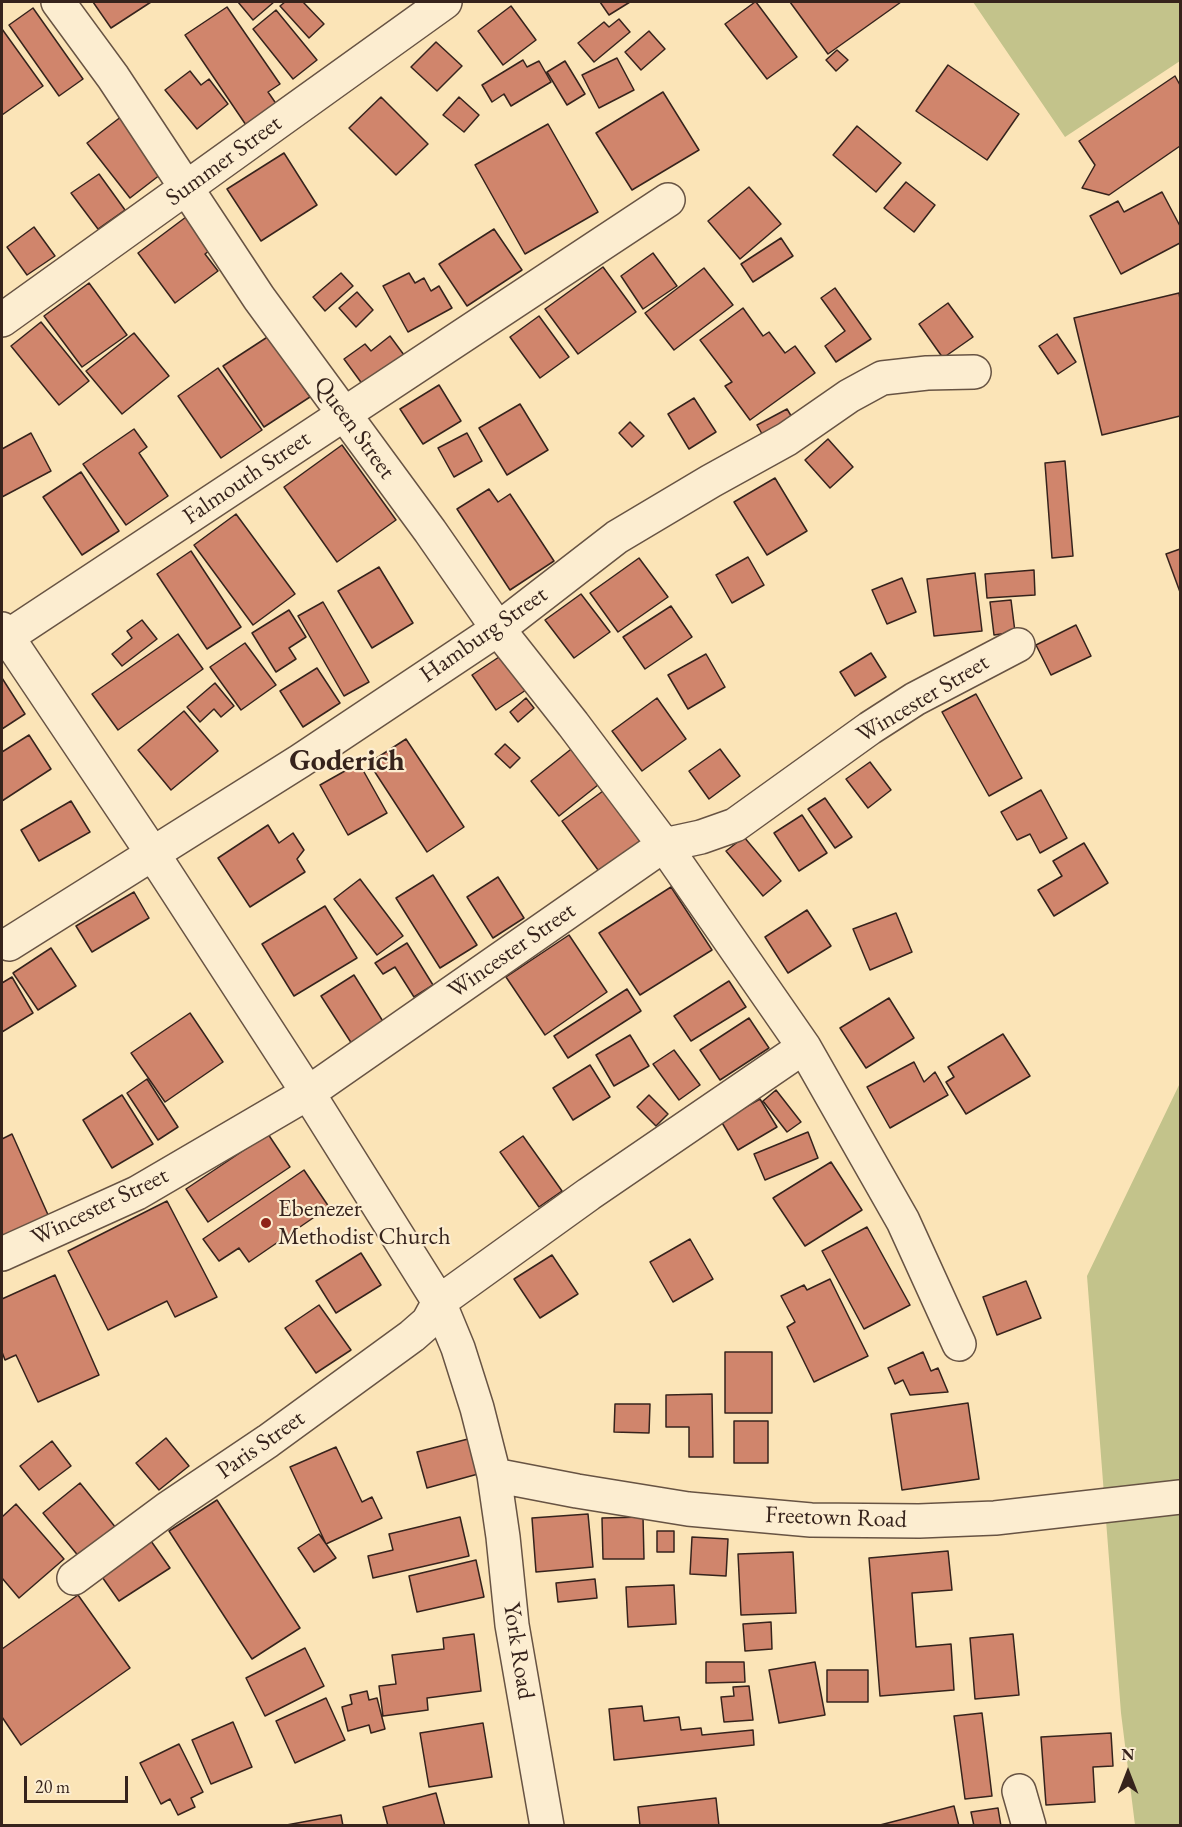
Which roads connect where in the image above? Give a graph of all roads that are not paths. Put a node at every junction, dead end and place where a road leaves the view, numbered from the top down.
1 (58, 2) edge
2 (445, 2) edge
3 (187, 188) junction
4 (668, 200) dead end
5 (2, 320) edge
6 (974, 372) dead end
7 (343, 414) junction
8 (498, 629) junction
9 (4, 633) edge
10 (1018, 645) dead end
11 (663, 845) junction
12 (153, 854) junction
13 (9, 944) dead end
14 (804, 1047) junction
15 (308, 1093) junction
16 (2, 1254) edge
17 (439, 1302) junction
18 (959, 1344) dead end
19 (494, 1475) junction
20 (1180, 1497) edge
21 (74, 1578) dead end
22 (1019, 1791) dead end
23 (547, 1826) edge
24 (1029, 1826) edge

1 - 3 street, Queen Street
2 - 3 street, Summer Street
3 - 5 street, Summer Street
3 - 7 street, Queen Street
4 - 7 street, Falmouth Street
6 - 8 street, Hamburg Street
7 - 8 street, Queen Street
7 - 9 street, Falmouth Street
8 - 11 street, Queen Street
8 - 12 street, Hamburg Street
9 - 12 street, York Road
10 - 11 street, Wincester Street
11 - 14 street, Queen Street
11 - 15 street, Wincester Street
12 - 13 street, Hamburg Street
12 - 15 street, York Road
14 - 17 street
14 - 18 street, Queen Street
15 - 16 street, Wincester Street
15 - 17 street, York Road
17 - 19 street, York Road
17 - 21 street, Paris Street
19 - 20 street, Freetown Road
19 - 23 street, York Road
22 - 24 street

